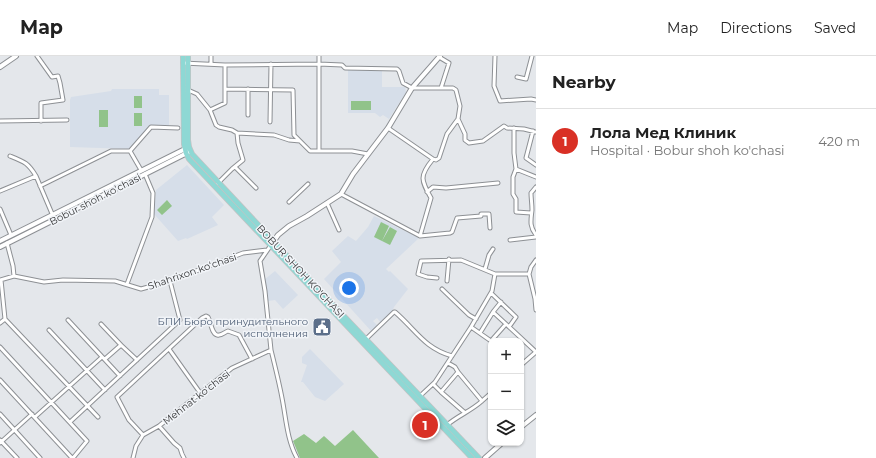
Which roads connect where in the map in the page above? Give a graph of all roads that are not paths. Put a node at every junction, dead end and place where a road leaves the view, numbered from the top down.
1 (16, 56) edge
2 (37, 56) edge
3 (183, 56) edge
4 (188, 56) edge
5 (211, 56) edge
6 (319, 56) edge
7 (440, 56) edge
8 (495, 56) edge
9 (532, 56) edge
10 (185, 63) junction
11 (211, 63) junction
12 (225, 64) junction
13 (270, 64) junction
14 (319, 64) junction
15 (0, 67) edge
16 (517, 77) dead end
17 (412, 88) junction
18 (441, 88) junction
19 (225, 89) junction
20 (248, 89) junction
21 (188, 90) junction
22 (271, 90) junction
23 (536, 100) edge
24 (210, 110) junction
25 (248, 115) dead end
26 (458, 119) junction
27 (67, 120) dead end
28 (0, 121) edge
29 (41, 121) junction
30 (270, 122) dead end
31 (178, 128) dead end
32 (388, 128) junction
33 (514, 128) junction
34 (535, 132) edge
35 (237, 133) junction
36 (300, 141) junction
37 (130, 150) junction
38 (188, 150) junction
39 (319, 150) junction
40 (368, 154) junction
41 (10, 156) dead end
42 (434, 159) junction
43 (536, 165) edge
44 (235, 167) junction
45 (516, 168) junction
46 (143, 172) junction
47 (36, 176) junction
48 (536, 177) edge
49 (218, 183) junction
50 (498, 183) dead end
51 (308, 184) dead end
52 (40, 186) junction
53 (536, 187) edge
54 (256, 188) dead end
55 (0, 191) edge
56 (427, 192) junction
57 (341, 194) junction
58 (289, 202) dead end
59 (327, 203) junction
60 (0, 209) edge
61 (510, 212) dead end
62 (516, 212) junction
63 (531, 214) junction
64 (536, 215) edge
65 (54, 217) junction
66 (490, 228) dead end
67 (339, 230) dead end
68 (11, 235) junction
69 (420, 236) junction
70 (536, 236) edge
71 (510, 240) dead end
72 (0, 241) edge
73 (7, 243) junction
74 (272, 244) junction
75 (0, 247) edge
76 (493, 249) dead end
77 (267, 250) junction
78 (449, 260) junction
79 (536, 260) edge
80 (485, 269) junction
81 (496, 274) junction
82 (529, 274) junction
83 (14, 276) junction
84 (437, 278) dead end
85 (1, 280) edge
86 (170, 281) junction
87 (448, 281) dead end
88 (127, 284) junction
89 (442, 289) dead end
90 (491, 293) junction
91 (501, 302) junction
92 (536, 310) edge
93 (493, 312) junction
94 (476, 318) junction
95 (5, 319) junction
96 (68, 320) dead end
97 (0, 323) edge
98 (100, 324) dead end
99 (506, 324) junction
100 (471, 327) junction
101 (509, 327) junction
102 (49, 330) dead end
103 (480, 333) junction
104 (494, 338) edge
105 (521, 338) edge
106 (366, 339) junction
107 (488, 339) edge
108 (524, 341) edge
109 (121, 344) junction
110 (0, 347) edge
111 (169, 349) junction
112 (270, 350) junction
113 (452, 356) junction
114 (104, 358) junction
115 (252, 358) junction
116 (137, 360) junction
117 (524, 362) edge
118 (448, 363) junction
119 (88, 370) junction
120 (458, 372) junction
121 (120, 376) junction
122 (0, 380) edge
123 (433, 384) junction
124 (70, 386) junction
125 (106, 390) junction
126 (441, 392) junction
127 (201, 394) junction
128 (420, 396) junction
129 (488, 396) edge
130 (482, 401) junction
131 (52, 402) junction
132 (87, 406) junction
133 (464, 412) junction
134 (0, 414) edge
135 (32, 414) junction
136 (536, 415) edge
137 (35, 417) junction
138 (98, 417) dead end
139 (70, 422) junction
140 (447, 424) junction
141 (524, 425) edge
142 (159, 426) junction
143 (14, 430) junction
144 (143, 435) junction
145 (0, 441) edge
146 (499, 446) edge
147 (182, 454) junction
148 (17, 458) edge
149 (40, 458) edge
150 (72, 458) edge
151 (133, 458) edge
152 (179, 458) edge
153 (184, 458) edge
154 (297, 458) edge
155 (472, 458) edge
156 (479, 458) edge
157 (485, 458) edge

1 - 15 street
2 - 29 street
3 - 10 main road
4 - 10 main road
5 - 11 street
6 - 14 street
7 - 17 street
7 - 18 street
8 - 23 street
9 - 16 street
10 - 11 street
10 - 21 main road
10 - 38 main road
11 - 12 street
12 - 13 street
12 - 19 street
13 - 14 street
13 - 22 street
14 - 17 street
14 - 39 street
17 - 18 street
17 - 32 street
18 - 26 street
19 - 20 street
19 - 24 street
20 - 22 street
20 - 25 street
21 - 24 street
21 - 38 main road
22 - 30 street
22 - 36 street
24 - 35 street
26 - 33 street
26 - 42 street
27 - 29 street
28 - 29 street
31 - 37 street
32 - 40 street
32 - 42 street
33 - 34 street
33 - 45 street
34 - 43 street
35 - 36 street
35 - 44 street
36 - 39 street
37 - 46 street
37 - 52 street
38 - 46 street, Bobur shoh koʻchasi
38 - 49 main road, BOBUR SHOH KO'CHASI
38 - 74 main road, BOBUR SHOH KO'CHASI
39 - 40 street
40 - 57 street
41 - 47 street
42 - 56 street
44 - 49 street
44 - 54 street
45 - 48 street
45 - 62 street
46 - 65 street, Bobur shoh koʻchasi
46 - 88 street
47 - 52 street
47 - 55 street
49 - 74 main road, BOBUR SHOH KO'CHASI
50 - 56 street
51 - 58 street
52 - 65 street
53 - 63 street
56 - 69 street
57 - 59 street
57 - 69 street
59 - 67 street
59 - 74 street
60 - 68 street
61 - 62 street
62 - 63 street
63 - 64 street
63 - 70 street
65 - 68 street, Bobur shoh koʻchasi
65 - 73 street, Bobur shoh koʻchasi
66 - 69 street
68 - 72 street, Bobur shoh koʻchasi
70 - 71 street
73 - 75 street, Bobur shoh koʻchasi
73 - 83 street
74 - 77 street
74 - 106 main road, BOBUR SHOH KO'CHASI
74 - 155 main road, BOBUR SHOH KO'CHASI
76 - 80 street
77 - 86 street, Shahrixon koʻchasi
77 - 112 street
78 - 80 street
78 - 84 street
78 - 87 street
79 - 82 street
80 - 81 street
81 - 82 street
81 - 90 street
82 - 92 street
83 - 85 street, Shahrixon koʻchasi
83 - 88 street, Shahrixon koʻchasi
85 - 95 street
86 - 88 street, Shahrixon koʻchasi
86 - 116 street
89 - 94 street
90 - 91 street
90 - 94 street
91 - 93 street
91 - 101 street
93 - 99 street
93 - 103 street
94 - 100 street
95 - 97 street
95 - 124 street
96 - 114 street
98 - 109 street
99 - 101 street
99 - 104 street
100 - 103 street
100 - 113 street
101 - 105 street
102 - 119 street
103 - 107 street
106 - 113 street
106 - 128 main road, BOBUR SHOH KO'CHASI
108 - 117 street
109 - 114 street
109 - 116 street
110 - 131 street
111 - 115 street
111 - 127 street
111 - 144 street
112 - 115 street, Mehnat koʻchasi
112 - 154 street
113 - 118 street
114 - 119 street
114 - 121 street
115 - 127 street, Mehnat koʻchasi
116 - 121 street
118 - 120 street
118 - 123 street
119 - 124 street
119 - 125 street
120 - 126 street
120 - 130 street
121 - 125 street
122 - 135 street
123 - 126 street
123 - 128 street
124 - 131 street
124 - 132 street
125 - 132 street
126 - 133 street
127 - 142 street, Mehnat koʻchasi
128 - 140 main road, BOBUR SHOH KO'CHASI
129 - 130 street
130 - 133 street
131 - 137 street
131 - 139 street
132 - 138 street
132 - 139 street
133 - 140 street
134 - 143 street
135 - 137 street
135 - 143 street
136 - 141 street
137 - 150 street
139 - 150 street
140 - 156 main road, BOBUR SHOH KO'CHASI
142 - 144 street
142 - 147 street, Mehnat koʻchasi
143 - 145 street
143 - 149 street
144 - 151 street
145 - 148 street
146 - 157 street
147 - 152 street
147 - 153 street, Mehnat koʻchasi

